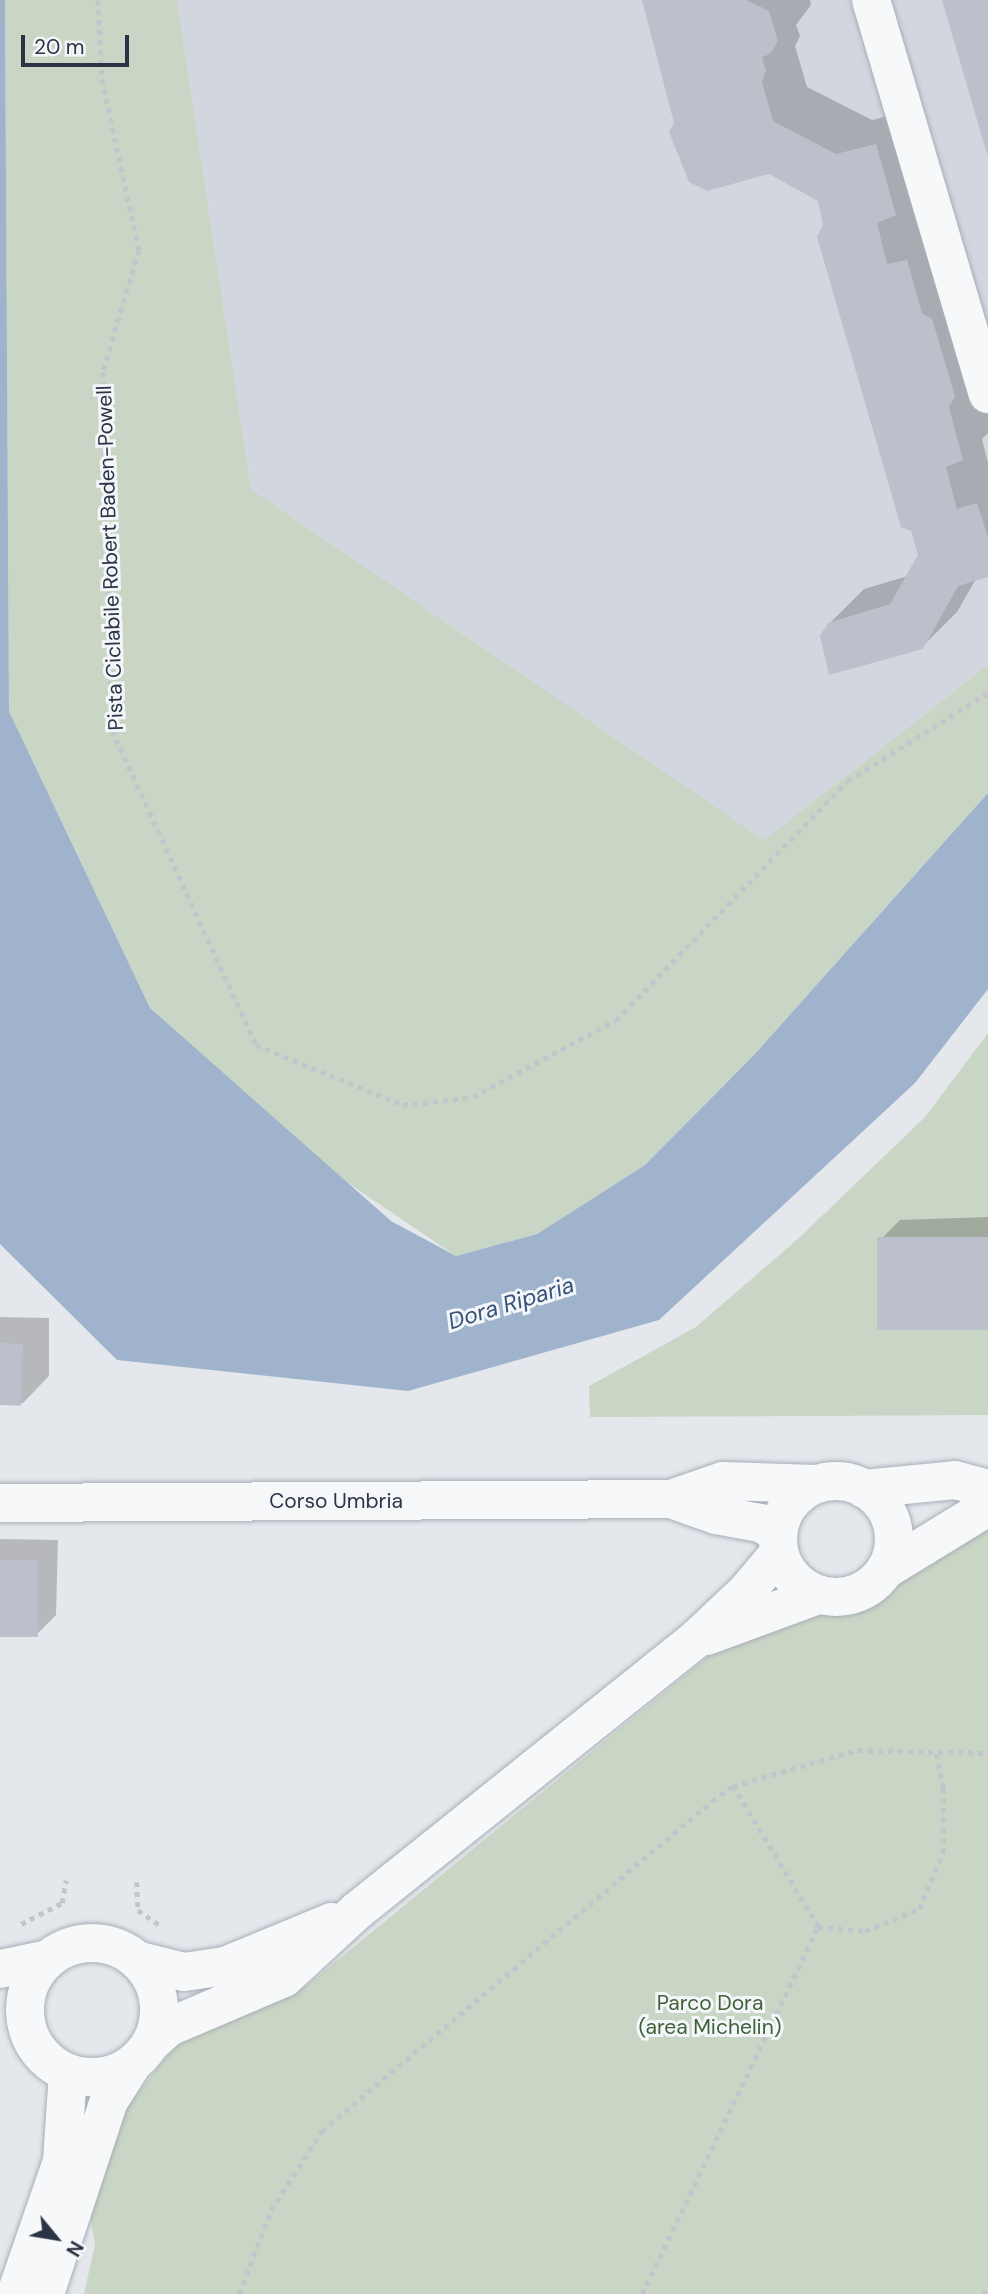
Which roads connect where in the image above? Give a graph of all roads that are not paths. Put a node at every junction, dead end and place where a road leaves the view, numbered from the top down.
1 (871, 0) edge
2 (988, 394) edge
3 (817, 1484) junction
4 (864, 1489) junction
5 (988, 1489) edge
6 (671, 1499) junction
7 (0, 1503) edge
8 (988, 1507) edge
9 (778, 1543) junction
10 (885, 1570) junction
11 (818, 1594) junction
12 (695, 1640) junction
13 (358, 1910) junction
14 (44, 1960) junction
15 (140, 1961) junction
16 (0, 1969) edge
17 (15, 2034) edge
18 (141, 2055) junction
19 (68, 2074) junction
20 (16, 2294) edge
21 (45, 2294) edge

1 - 2 street
3 - 4 street
3 - 6 street, Corso Umbria
3 - 9 street
4 - 5 street
4 - 10 street
6 - 7 street, Corso Umbria
6 - 9 street, Corso Umbria
8 - 10 street
9 - 11 street
9 - 12 street
10 - 11 street
11 - 12 street
12 - 13 street
13 - 15 street
13 - 18 street
14 - 15 street
14 - 16 street
14 - 17 street
15 - 18 street
17 - 19 street
18 - 19 street
18 - 21 street
19 - 20 street

